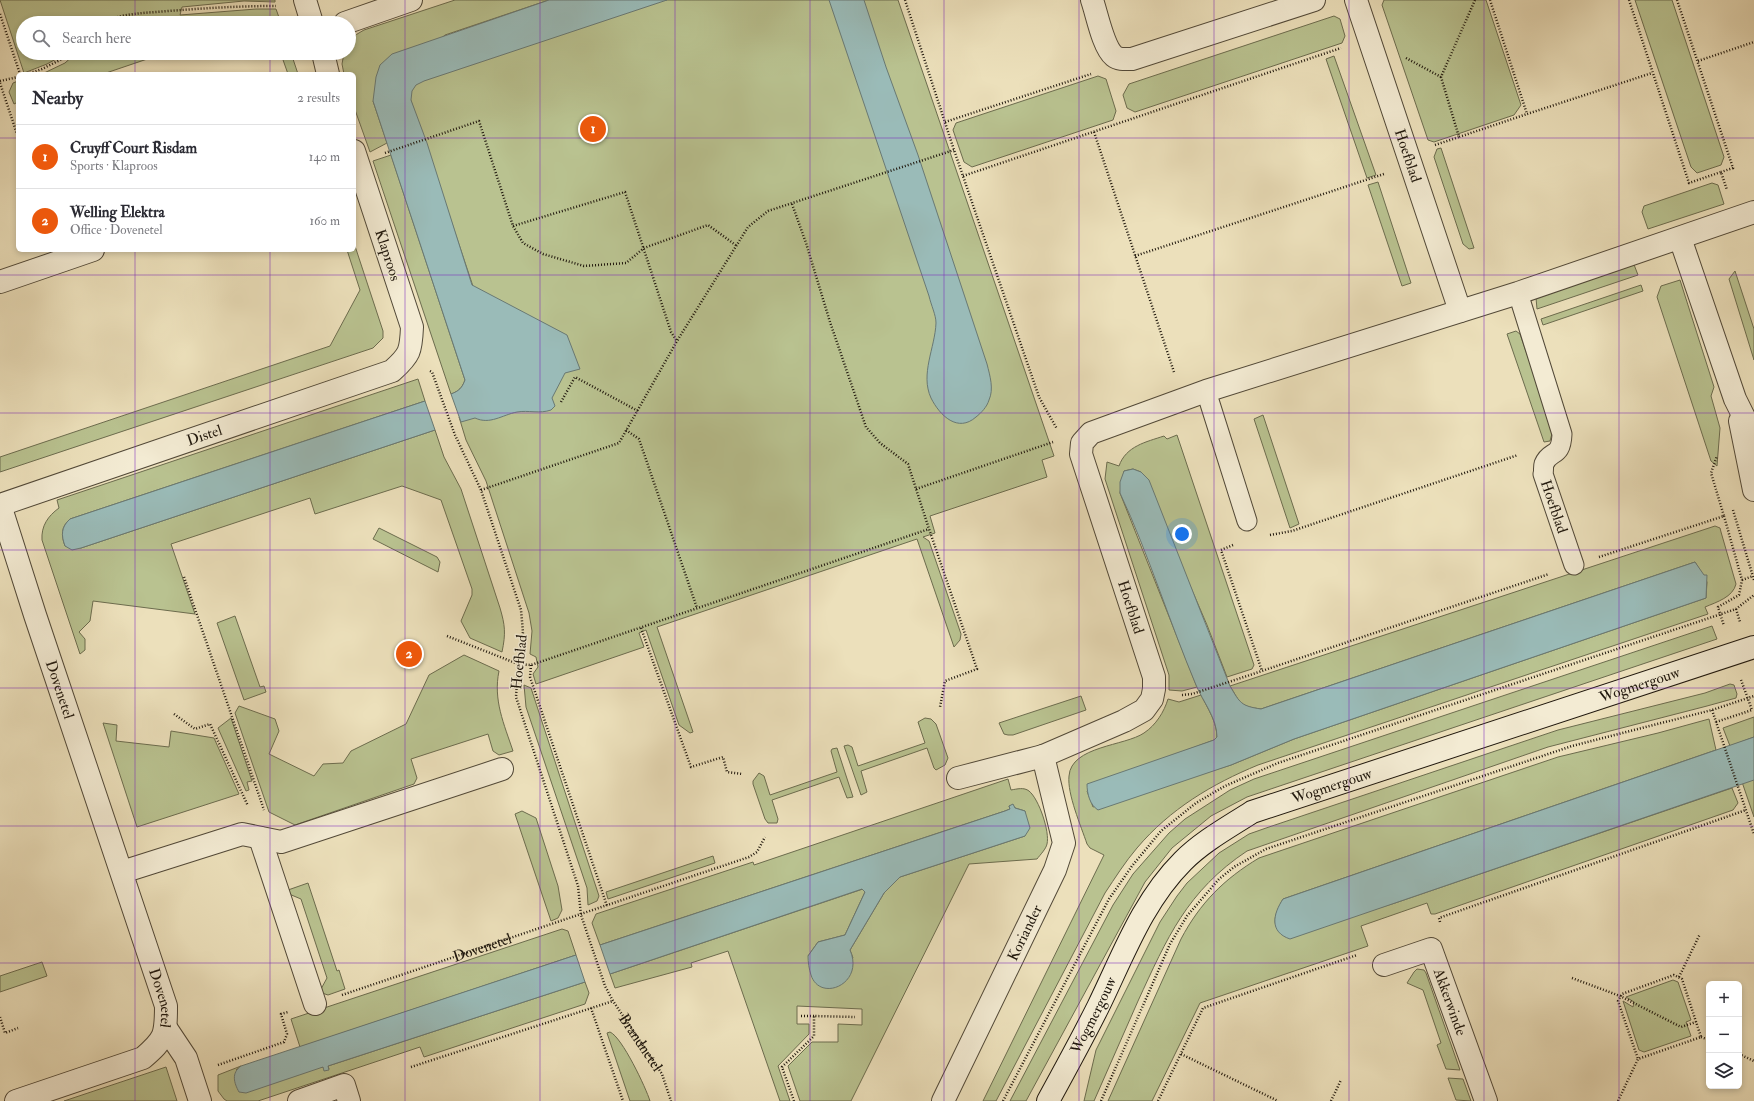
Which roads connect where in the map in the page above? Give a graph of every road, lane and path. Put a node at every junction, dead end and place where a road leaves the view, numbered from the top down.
1 (411, 0) edge
2 (905, 0) edge
3 (1092, 0) edge
4 (1314, 0) edge
5 (1356, 0) edge
6 (1475, 0) edge
7 (1490, 0) edge
8 (1629, 0) edge
9 (1677, 0) edge
10 (308, 10) edge
11 (0, 14) edge
12 (115, 16) edge
13 (356, 19) edge
14 (1369, 38) junction
15 (1754, 42) edge
16 (1115, 57) junction
17 (60, 60) edge
18 (324, 60) edge
19 (1698, 61) junction
20 (19, 72) edge
21 (33, 72) edge
22 (327, 72) edge
23 (1653, 73) junction
24 (16, 78) edge
25 (0, 82) edge
26 (1527, 114) junction
27 (945, 122) junction
28 (16, 131) edge
29 (1094, 132) junction
30 (954, 150) junction
31 (382, 154) dead end
32 (356, 158) edge
33 (1411, 165) junction
34 (1721, 172) junction
35 (963, 176) junction
36 (792, 204) junction
37 (1745, 215) edge
38 (513, 226) junction
39 (1680, 238) junction
40 (737, 246) junction
41 (644, 248) junction
42 (87, 252) edge
43 (1135, 256) junction
44 (0, 282) edge
45 (1518, 293) junction
46 (1460, 311) junction
47 (677, 341) junction
48 (406, 359) joint
49 (436, 382) dead end
50 (1206, 391) junction
51 (1183, 399) junction
52 (1735, 399) junction
53 (561, 402) dead end
54 (638, 410) junction
55 (626, 430) junction
56 (1754, 437) edge
57 (1063, 438) junction
58 (1719, 451) dead end
59 (1081, 454) junction
60 (1548, 457) junction
61 (916, 489) junction
62 (482, 490) junction
63 (1754, 490) edge
64 (0, 505) edge
65 (1247, 521) joint
66 (929, 529) junction
67 (1253, 539) junction
68 (1574, 565) junction
69 (1754, 576) edge
70 (184, 578) dead end
71 (1742, 580) dead end
72 (697, 608) junction
73 (641, 628) junction
74 (447, 636) dead end
75 (1754, 647) edge
76 (518, 664) junction
77 (531, 665) junction
78 (1262, 671) junction
79 (1192, 694) dead end
80 (1754, 696) edge
81 (940, 707) dead end
82 (1712, 710) junction
83 (174, 714) dead end
84 (1043, 756) junction
85 (502, 769) dead end
86 (742, 774) dead end
87 (958, 778) dead end
88 (1746, 810) junction
89 (1754, 834) edge
90 (765, 837) dead end
91 (260, 838) junction
92 (122, 872) junction
93 (607, 906) junction
94 (581, 915) junction
95 (586, 930) joint
96 (1700, 934) dead end
97 (1431, 949) junction
98 (1384, 965) joint
99 (1679, 977) junction
100 (1572, 978) dead end
101 (1620, 996) junction
102 (613, 1001) junction
103 (315, 1004) junction
104 (591, 1008) junction
105 (801, 1016) dead end
106 (814, 1016) junction
107 (0, 1017) edge
108 (855, 1017) dead end
109 (1696, 1022) junction
110 (18, 1028) dead end
111 (166, 1028) junction
112 (1701, 1037) junction
113 (1706, 1039) edge
114 (1181, 1054) junction
115 (1742, 1055) edge
116 (1638, 1059) junction
117 (1754, 1061) edge
118 (411, 1067) dead end
119 (191, 1074) junction
120 (1341, 1080) dead end
121 (16, 1101) edge
122 (200, 1101) edge
123 (299, 1101) edge
124 (349, 1101) edge
125 (623, 1101) edge
126 (671, 1101) edge
127 (794, 1101) edge
128 (943, 1101) edge
129 (1048, 1101) edge
130 (1100, 1101) edge
131 (1158, 1101) edge
132 (1278, 1101) edge
133 (1331, 1101) edge
134 (1486, 1101) edge
135 (1618, 1101) edge

1 - 13 street
2 - 27 path
3 - 16 street
4 - 16 street
5 - 14 street, Hoefblad
6 - 26 path
7 - 26 path
8 - 23 path
9 - 19 path
10 - 12 path
11 - 20 path
14 - 29 path
14 - 33 street, Hoefblad
15 - 19 path
16 - 27 path
17 - 21 path
18 - 22 street
19 - 34 path
23 - 26 path
23 - 34 path
24 - 25 path
25 - 28 path
27 - 30 path
29 - 35 path
29 - 43 path
30 - 35 path
30 - 36 path
31 - 38 path
32 - 48 street, Klaproos
33 - 43 path
33 - 46 street, Hoefblad
34 - 37 path
35 - 57 path
36 - 40 path
36 - 61 path
37 - 39 street
38 - 41 path
38 - 41 path
39 - 45 street
39 - 52 street
40 - 41 path
40 - 47 path
41 - 47 path
42 - 44 street
43 - 51 path
45 - 46 street
45 - 60 lane, Hoefblad
46 - 50 street
47 - 54 path
48 - 64 street, Distel
49 - 62 path, Hoefblad
50 - 51 street
50 - 65 lane
51 - 59 street
52 - 56 street
52 - 63 street
53 - 54 path
54 - 55 path
55 - 62 path
55 - 72 path
57 - 59 path
57 - 61 path
58 - 68 path
59 - 84 street, Hoefblad
60 - 67 path
60 - 68 lane, Hoefblad
61 - 66 path
62 - 76 path, Hoefblad
64 - 92 street, Dovenetel
65 - 67 path
66 - 72 path
66 - 81 path
67 - 78 path
68 - 78 path
69 - 71 path
70 - 91 path
72 - 73 path
73 - 77 path
73 - 86 path
74 - 76 path
75 - 129 street, Wogmergouw
76 - 77 path
76 - 94 path, Hoefblad
77 - 93 path
78 - 79 path
80 - 82 path
82 - 88 path
82 - 130 path
83 - 91 path
84 - 87 street, Hoefblad
84 - 128 street, Koriander
85 - 91 street
88 - 89 path
88 - 97 path
90 - 93 path
91 - 92 street
91 - 103 street
92 - 111 street, Dovenetel
93 - 94 path
94 - 95 path, Hoefblad
94 - 103 path, Dovenetel
95 - 102 path, Brandnetel
96 - 99 path
97 - 98 street, Akkerwinde
97 - 134 street, Akkerwinde
98 - 114 path
99 - 101 path
99 - 109 path
100 - 101 path
101 - 109 path
101 - 116 path
102 - 104 path
102 - 126 path, Brandnetel
103 - 119 path, Dovenetel
104 - 118 path
104 - 125 path
105 - 106 path
106 - 108 path
106 - 127 path
107 - 110 path
109 - 112 path
111 - 119 street
111 - 121 street, Dovenetel
112 - 113 path
112 - 116 path
114 - 131 path
114 - 132 path
115 - 117 path
116 - 135 path
119 - 122 street
120 - 133 path
123 - 124 street

